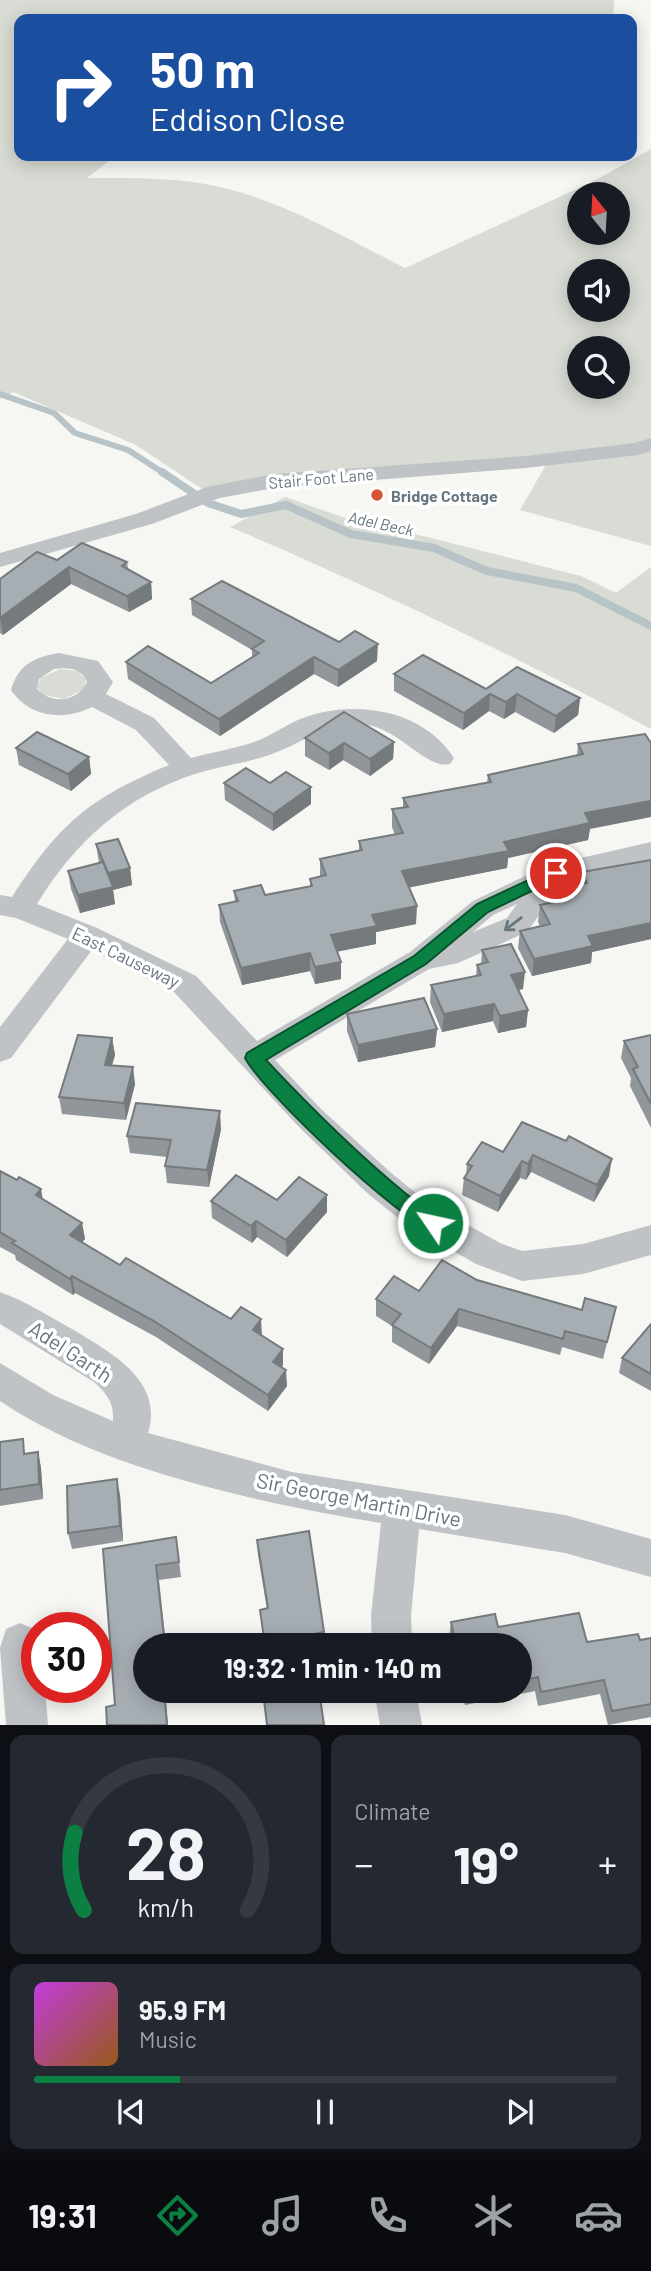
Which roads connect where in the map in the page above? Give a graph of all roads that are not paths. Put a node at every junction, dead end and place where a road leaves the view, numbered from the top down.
1 (651, 444) edge
2 (0, 560) edge
3 (92, 697) dead end
4 (441, 758) dead end
5 (185, 768) junction
6 (651, 852) edge
7 (10, 906) edge
8 (87, 935) junction
9 (0, 1051) edge
10 (254, 1058) junction
11 (651, 1240) edge
12 (0, 1307) edge
13 (0, 1380) edge
14 (125, 1444) junction
15 (402, 1510) junction
16 (651, 1558) edge
17 (392, 1633) edge
18 (20, 1643) dead end
19 (397, 1703) edge
20 (27, 1725) edge
21 (401, 1725) edge

1 - 2 street, Stair Foot Lane
3 - 5 street
4 - 5 street
5 - 7 street
6 - 10 street
7 - 8 street, East Causeway
8 - 9 street
8 - 10 street, East Causeway
10 - 11 street, East Causeway
12 - 14 street, Adel Garth
13 - 14 street, Sir George Martin Drive
14 - 15 street, Sir George Martin Drive
15 - 16 street, Sir George Martin Drive
15 - 17 street
18 - 20 street
19 - 21 street

